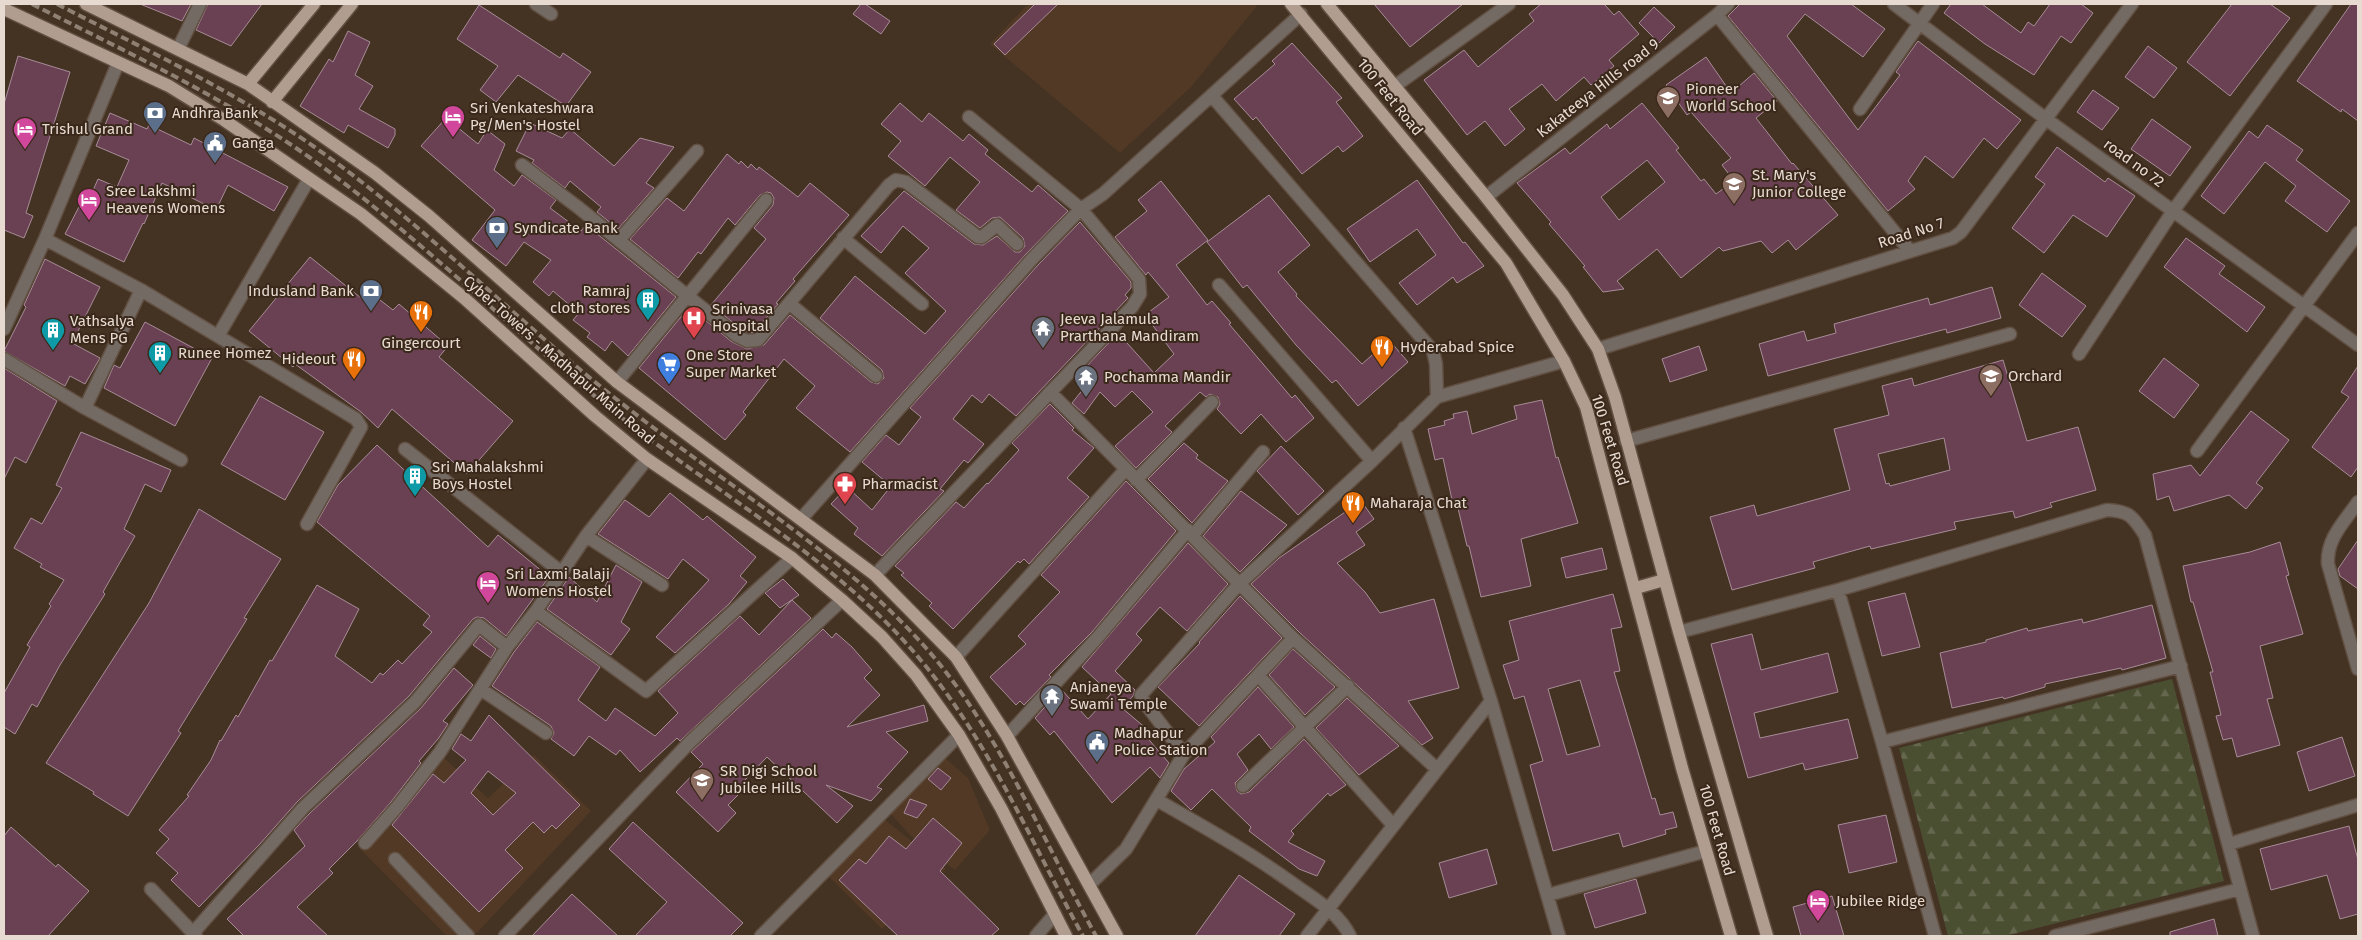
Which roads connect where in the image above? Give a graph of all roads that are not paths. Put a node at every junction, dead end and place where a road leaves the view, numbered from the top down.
1 (86, 4) edge
2 (200, 4) edge
3 (314, 4) edge
4 (352, 4) edge
5 (536, 4) edge
6 (1291, 4) edge
7 (1327, 4) edge
8 (1509, 4) edge
9 (1728, 4) edge
10 (1894, 4) edge
11 (1933, 4) edge
12 (2132, 4) edge
13 (2326, 4) edge
14 (4, 9) edge
15 (551, 14) dead end
16 (1301, 14) junction
17 (1717, 15) junction
18 (1919, 23) junction
19 (178, 49) junction
20 (118, 63) junction
21 (248, 84) junction
22 (1396, 86) junction
23 (1212, 96) junction
24 (272, 102) junction
25 (1860, 109) dead end
26 (968, 117) dead end
27 (2046, 119) junction
28 (697, 151) dead end
29 (522, 165) dead end
30 (309, 179) junction
31 (1486, 197) junction
32 (766, 200) dead end
33 (1081, 209) junction
34 (2173, 211) junction
35 (2358, 234) edge
36 (843, 238) junction
37 (45, 239) junction
38 (620, 240) junction
39 (1017, 244) dead end
40 (1910, 251) junction
41 (1219, 285) dead end
42 (141, 290) junction
43 (687, 296) junction
44 (790, 304) junction
45 (922, 304) dead end
46 (2305, 307) junction
47 (4, 328) edge
48 (2010, 334) dead end
49 (218, 336) junction
50 (2358, 345) edge
51 (1598, 349) junction
52 (2079, 354) dead end
53 (4, 359) edge
54 (1564, 361) junction
55 (876, 376) dead end
56 (617, 382) junction
57 (1050, 392) junction
58 (1436, 397) junction
59 (1212, 402) dead end
60 (86, 408) junction
61 (1404, 428) junction
62 (1626, 441) junction
63 (405, 449) dead end
64 (2197, 451) dead end
65 (1262, 452) dead end
66 (647, 459) junction
67 (181, 460) dead end
68 (1372, 461) junction
69 (1125, 470) junction
70 (1136, 480) junction
71 (2358, 502) edge
72 (801, 519) junction
73 (306, 524) dead end
74 (1190, 533) junction
75 (586, 536) junction
76 (792, 558) junction
77 (561, 572) junction
78 (875, 575) junction
79 (1664, 580) junction
80 (662, 584) dead end
81 (1239, 584) junction
82 (1636, 588) junction
83 (1838, 590) junction
84 (842, 600) junction
85 (536, 611) junction
86 (1678, 632) junction
87 (1293, 638) junction
88 (507, 647) junction
89 (956, 657) junction
90 (2181, 666) junction
91 (2358, 669) edge
92 (1258, 675) junction
93 (1348, 686) junction
94 (482, 690) junction
95 (1491, 701) junction
96 (1305, 727) junction
97 (546, 733) dead end
98 (959, 735) junction
99 (1007, 736) junction
100 (1882, 742) junction
101 (1184, 754) junction
102 (1438, 769) junction
103 (1243, 786) dead end
104 (1157, 800) junction
105 (2358, 805) edge
106 (1393, 826) junction
107 (365, 843) dead end
108 (2229, 844) junction
109 (1706, 850) junction
110 (395, 859) dead end
111 (1090, 884) junction
112 (151, 889) dead end
113 (2240, 889) junction
114 (1548, 895) junction
115 (1328, 909) junction
116 (1055, 914) junction
117 (195, 935) edge
118 (468, 936) edge
119 (505, 936) edge
120 (761, 936) edge
121 (1036, 936) edge
122 (1066, 936) edge
123 (1117, 936) edge
124 (1307, 936) edge
125 (1350, 936) edge
126 (1559, 936) edge
127 (1732, 936) edge
128 (1767, 936) edge
129 (1935, 936) edge
130 (2055, 936) edge
131 (2253, 936) edge

1 - 19 main road, Cyber Towers - Madhapur Main Road
2 - 19 street
3 - 21 main road
4 - 24 main road
5 - 15 street
6 - 16 main road, 100 Feet Road
7 - 22 main road, 100 Feet Road
8 - 22 street
9 - 17 street, Kakateeya Hills road 9
10 - 18 street, road no 72
11 - 18 street
12 - 27 street, Road No 7
13 - 34 street
14 - 20 main road, Cyber Towers - Madhapur Main Road
16 - 23 street
16 - 54 main road, 100 Feet Road
17 - 31 street, Kakateeya Hills road 9
17 - 40 street
18 - 25 street
18 - 27 street, road no 72
19 - 21 main road, Cyber Towers - Madhapur Main Road
20 - 30 main road, Cyber Towers - Madhapur Main Road
20 - 37 street
21 - 24 main road, Cyber Towers - Madhapur Main Road
22 - 31 main road, 100 Feet Road
23 - 33 street
23 - 58 street
24 - 56 main road, Cyber Towers - Madhapur Main Road
26 - 33 street
27 - 34 street, road no 72
27 - 40 street, Road No 7
28 - 38 street
29 - 38 street
30 - 49 street
30 - 66 main road, Cyber Towers - Madhapur Main Road
31 - 51 main road, 100 Feet Road
32 - 43 street
33 - 57 street
33 - 72 street
34 - 46 street, road no 72
34 - 52 street
35 - 46 street
36 - 39 street
36 - 44 street
36 - 45 street
37 - 42 street
37 - 47 street
38 - 43 street
40 - 51 street, Road No 7
41 - 68 street
42 - 49 street
42 - 60 street
43 - 44 street
43 - 56 street
44 - 55 street
46 - 50 street, road no 72
46 - 64 street
48 - 62 street
49 - 73 street
51 - 62 main road, 100 Feet Road
53 - 60 street
54 - 58 street
54 - 82 main road, 100 Feet Road
56 - 72 main road, Cyber Towers - Madhapur Main Road
57 - 69 street
57 - 78 street
58 - 61 street
59 - 70 street
60 - 67 street
61 - 68 street
61 - 95 street
62 - 79 main road, 100 Feet Road
63 - 77 street
65 - 74 street
66 - 75 street
66 - 76 main road, Cyber Towers - Madhapur Main Road
68 - 81 street
69 - 70 street
69 - 89 street
70 - 74 street
71 - 91 street
72 - 78 main road, Cyber Towers - Madhapur Main Road
74 - 81 street
74 - 99 street
75 - 77 street
75 - 80 street
76 - 84 main road, Cyber Towers - Madhapur Main Road
76 - 85 street
77 - 85 street
78 - 89 main road, Cyber Towers - Madhapur Main Road
79 - 82 main road
79 - 86 main road, 100 Feet Road
81 - 87 street
81 - 101 street
82 - 109 main road, 100 Feet Road
83 - 86 street
83 - 90 street
83 - 100 street
84 - 98 main road, Cyber Towers - Madhapur Main Road
84 - 119 street
85 - 88 street
86 - 128 main road, 100 Feet Road
87 - 92 street
87 - 93 street
88 - 94 street
88 - 117 street
89 - 99 main road, Cyber Towers - Madhapur Main Road
90 - 100 street
90 - 108 street
92 - 96 street
92 - 101 street
93 - 96 street
93 - 102 street
94 - 97 street
94 - 107 street
95 - 102 street
95 - 114 street
96 - 103 street
96 - 106 street
98 - 116 main road, Cyber Towers - Madhapur Main Road
98 - 120 street
99 - 111 main road, Cyber Towers - Madhapur Main Road
100 - 129 street
101 - 104 street
102 - 106 street
104 - 111 street
104 - 115 street
105 - 108 street
106 - 115 street
108 - 113 street
109 - 114 street
109 - 127 main road, 100 Feet Road
110 - 118 street
111 - 123 main road, Cyber Towers - Madhapur Main Road
112 - 117 street
113 - 130 street
113 - 131 street
114 - 126 street
115 - 124 street
115 - 125 street
116 - 121 street
116 - 122 main road, Cyber Towers - Madhapur Main Road

